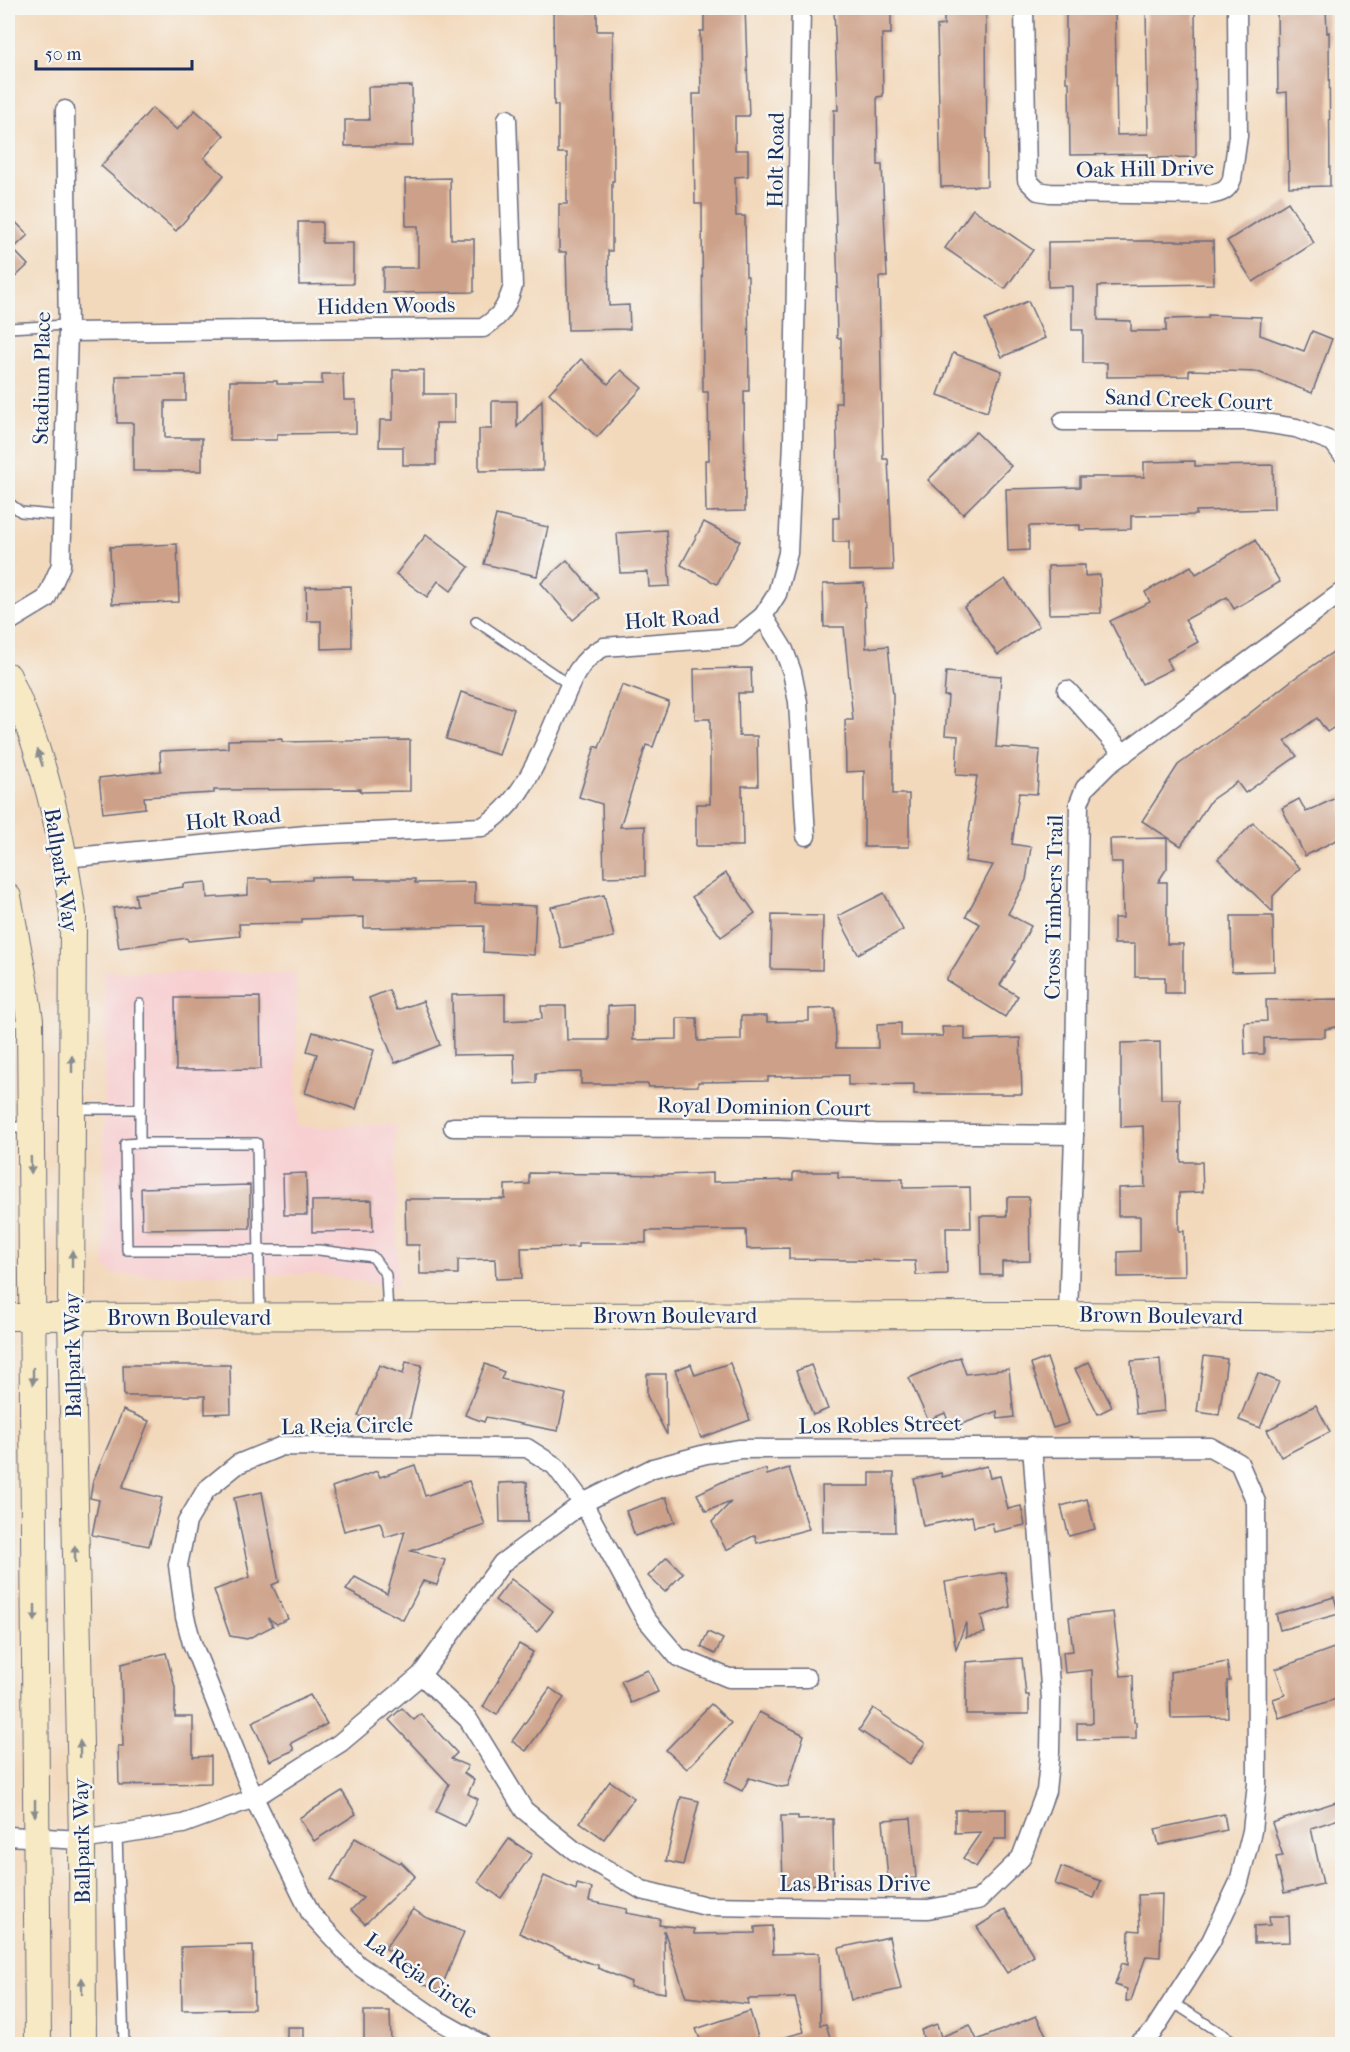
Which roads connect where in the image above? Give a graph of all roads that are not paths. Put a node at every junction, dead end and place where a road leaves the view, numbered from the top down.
1 (801, 8) edge
2 (1024, 8) edge
3 (1237, 8) edge
4 (66, 110) dead end
5 (507, 119) dead end
6 (8, 328) edge
7 (68, 328) junction
8 (1063, 421) dead end
9 (1342, 454) edge
10 (8, 502) edge
11 (63, 516) junction
12 (1342, 592) edge
13 (763, 616) junction
14 (476, 621) dead end
15 (8, 622) edge
16 (8, 676) edge
17 (570, 685) junction
18 (1067, 690) dead end
19 (1124, 754) junction
20 (806, 836) dead end
21 (65, 858) junction
22 (9, 912) edge
23 (140, 1004) dead end
24 (72, 1109) junction
25 (140, 1109) junction
26 (19, 1127) edge
27 (453, 1127) dead end
28 (1074, 1135) junction
29 (140, 1143) junction
30 (259, 1248) junction
31 (1068, 1315) junction
32 (388, 1316) junction
33 (8, 1317) edge
34 (33, 1317) junction
35 (71, 1317) junction
36 (260, 1317) junction
37 (1342, 1318) edge
38 (1032, 1446) junction
39 (583, 1503) junction
40 (421, 1675) junction
41 (807, 1678) dead end
42 (254, 1798) junction
43 (117, 1835) junction
44 (8, 1836) edge
45 (35, 1838) junction
46 (82, 1840) junction
47 (1172, 2002) junction
48 (38, 2044) edge
49 (83, 2044) edge
50 (124, 2044) edge
51 (481, 2044) edge
52 (1138, 2044) edge
53 (1238, 2044) edge

1 - 13 street, Holt Road
2 - 3 street, Oak Hill Drive
4 - 7 street, Stadium Place
5 - 7 street, Hidden Woods
6 - 7 lane
7 - 11 street, Stadium Place
8 - 9 street, Sand Creek Court
10 - 11 lane
11 - 15 street, Stadium Place
12 - 19 street, Cross Timbers Trail
13 - 17 street, Holt Road
13 - 20 street
14 - 17 lane
21 -> 16 main road, Ballpark Way
17 - 21 street, Holt Road
18 - 19 street
19 - 28 street, Cross Timbers Trail
24 -> 21 main road, Ballpark Way
22 - 26 main road, Ballpark Way
23 - 25 lane
24 - 25 lane
35 -> 24 main road, Ballpark Way
25 - 29 lane
26 -> 34 main road, Ballpark Way
27 - 28 street, Royal Dominion Court
28 - 31 street, Cross Timbers Trail
29 - 30 lane
29 - 30 lane
30 - 32 lane
30 - 36 lane
31 - 32 main road, Brown Boulevard
31 - 37 main road, Brown Boulevard
32 - 36 main road, Brown Boulevard
33 - 34 main road, Brown Boulevard
34 - 35 main road, Brown Boulevard
34 -> 45 main road, Ballpark Way
35 - 36 main road, Brown Boulevard
46 -> 35 main road, Ballpark Way
38 - 39 street, Los Robles Street
38 - 40 street, Las Brisas Drive
38 - 47 street, Los Robles Street
39 - 40 street, Los Robles Street
39 - 41 street, La Reja Circle
39 - 42 street, La Reja Circle
40 - 42 street, Los Robles Street
42 - 43 street, Los Robles Street
42 - 51 street, La Reja Circle
43 - 46 street, Los Robles Street
43 - 50 lane
44 - 45 street, Los Robles Street
45 - 46 street, Los Robles Street
45 - 48 main road, Ballpark Way
49 -> 46 main road, Ballpark Way
47 - 52 street, Los Robles Street
47 - 53 lane

